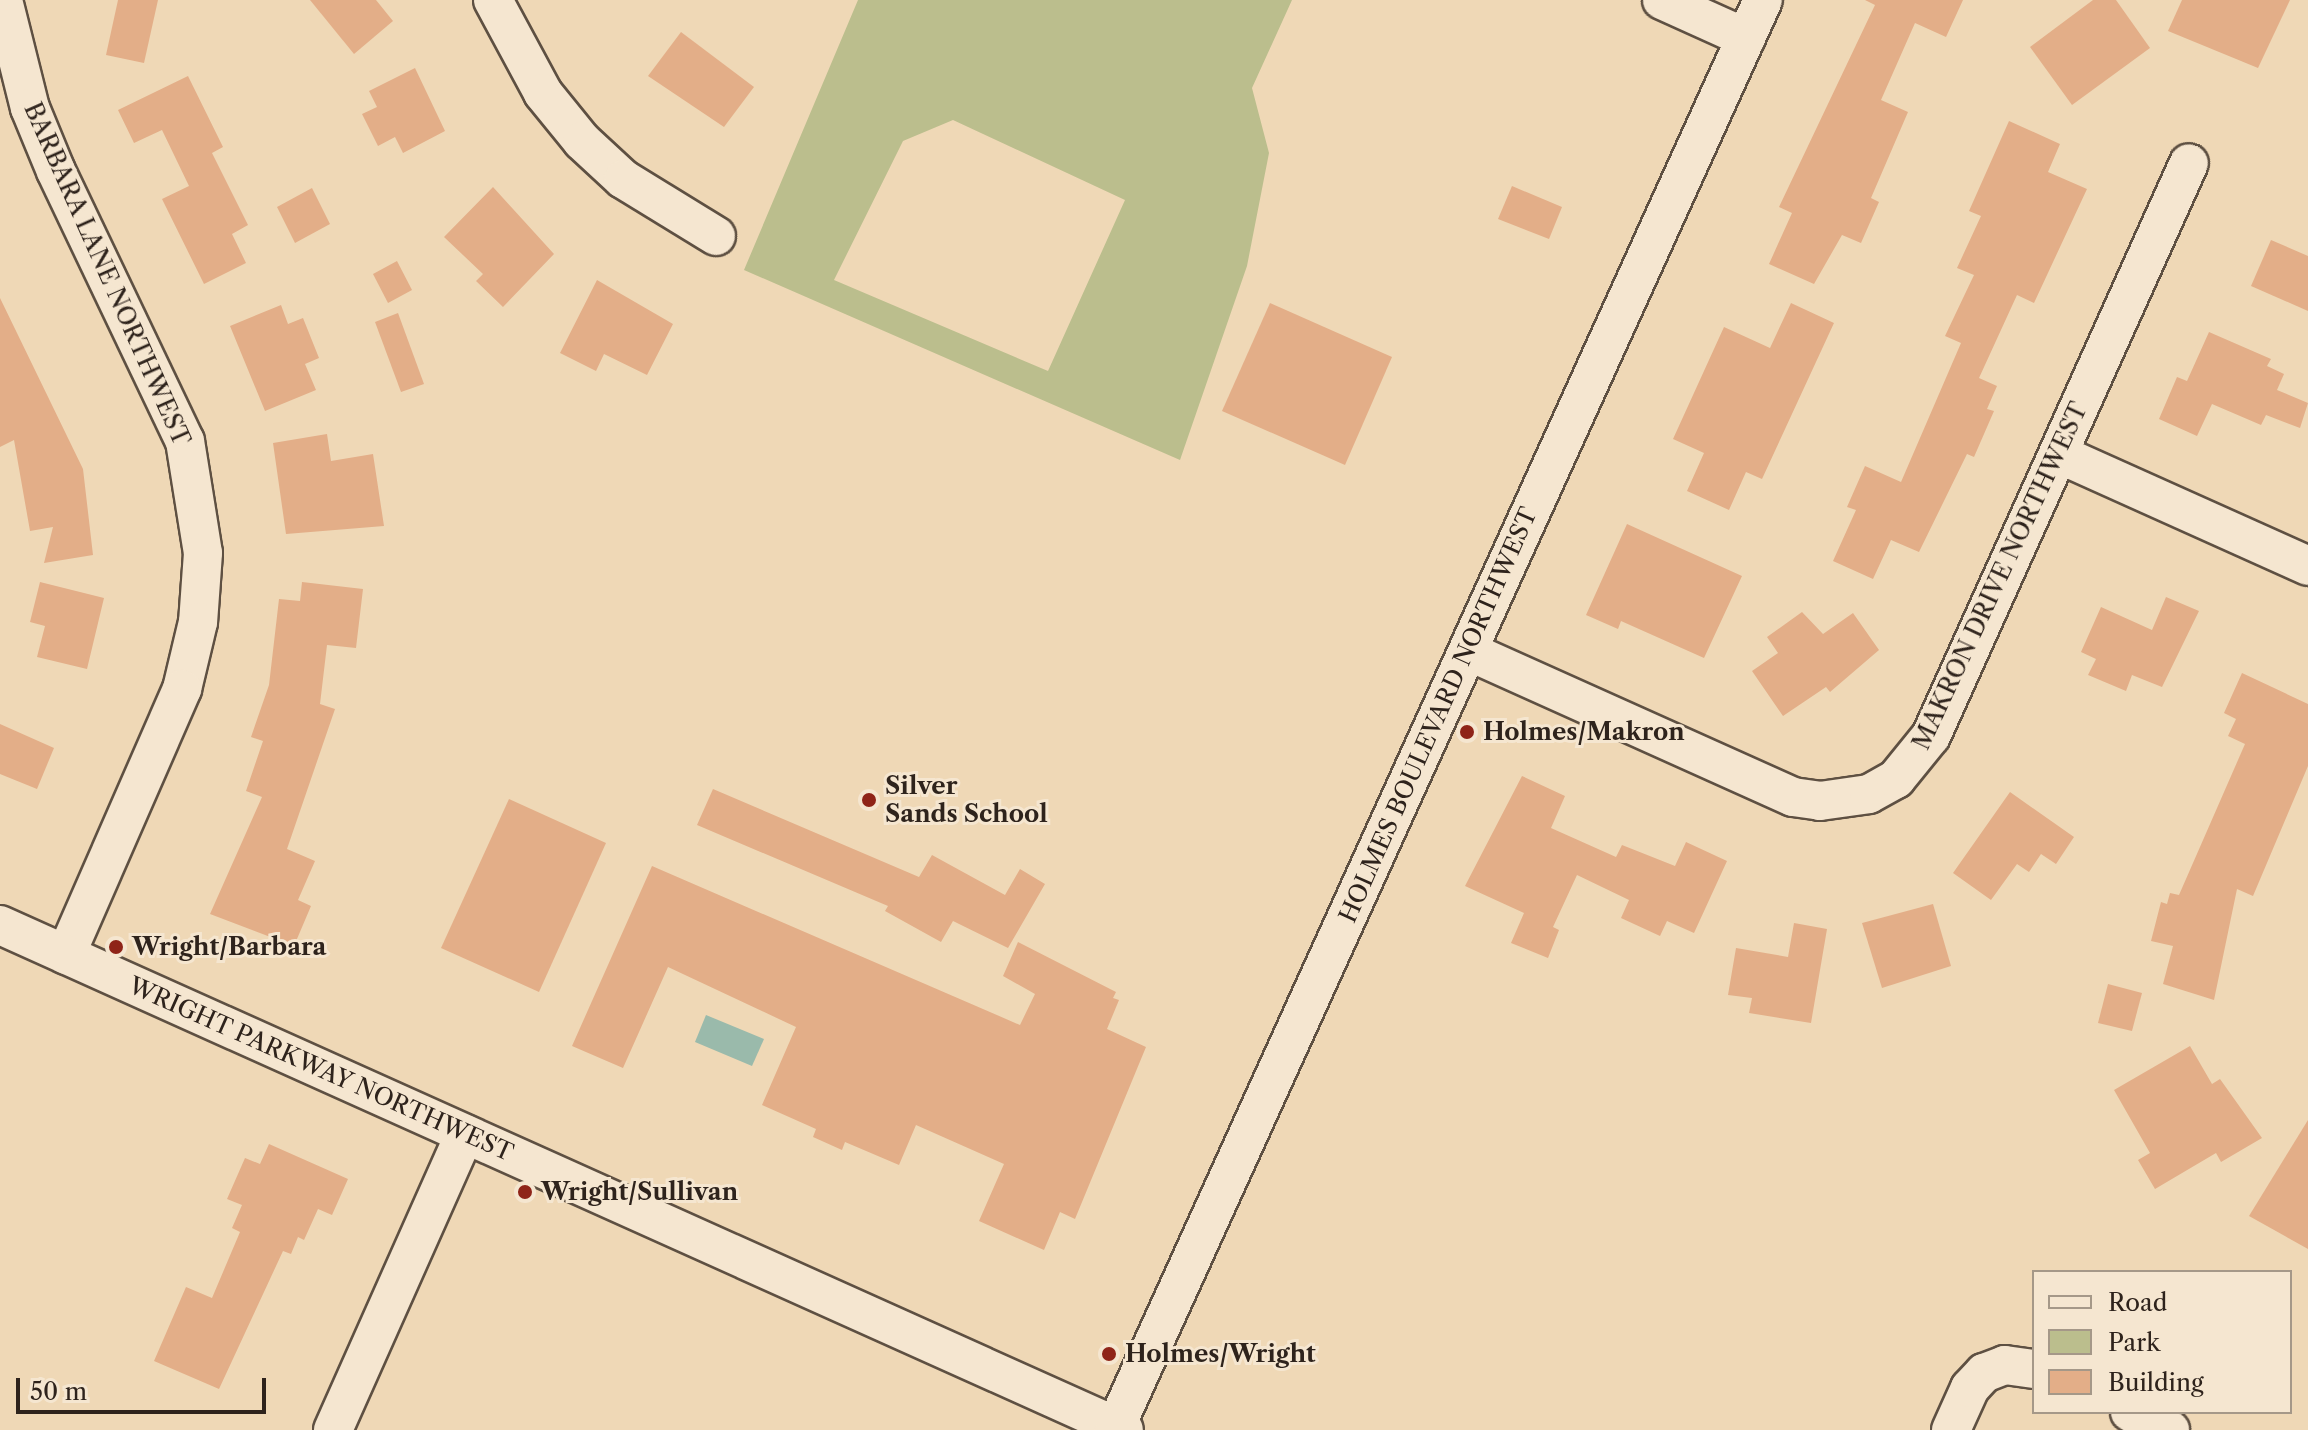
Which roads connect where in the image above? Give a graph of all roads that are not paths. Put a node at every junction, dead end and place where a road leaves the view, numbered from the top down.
1 (3, 0) edge
2 (493, 0) edge
3 (1662, 0) edge
4 (1763, 0) edge
5 (1746, 38) junction
6 (2189, 163) dead end
7 (716, 236) dead end
8 (2059, 454) junction
9 (2308, 566) edge
10 (1468, 651) junction
11 (0, 925) edge
12 (66, 955) junction
13 (465, 1134) junction
14 (2032, 1369) edge
15 (2134, 1414) edge
16 (1118, 1429) edge
17 (333, 1430) edge
18 (1951, 1430) edge
19 (2170, 1430) edge

1 - 12 street, BARBARA LANE NORTHWEST
2 - 7 street
3 - 5 street
4 - 5 street, HOLMES BOULEVARD NORTHWEST
5 - 10 street, HOLMES BOULEVARD NORTHWEST
6 - 8 street, MAKRON DRIVE NORTHWEST
8 - 9 street
8 - 10 street, MAKRON DRIVE NORTHWEST
10 - 16 street, HOLMES BOULEVARD NORTHWEST
11 - 12 street, WRIGHT PARKWAY NORTHWEST
12 - 13 street, WRIGHT PARKWAY NORTHWEST
13 - 16 street, WRIGHT PARKWAY NORTHWEST
13 - 17 street
14 - 18 street
15 - 19 street

